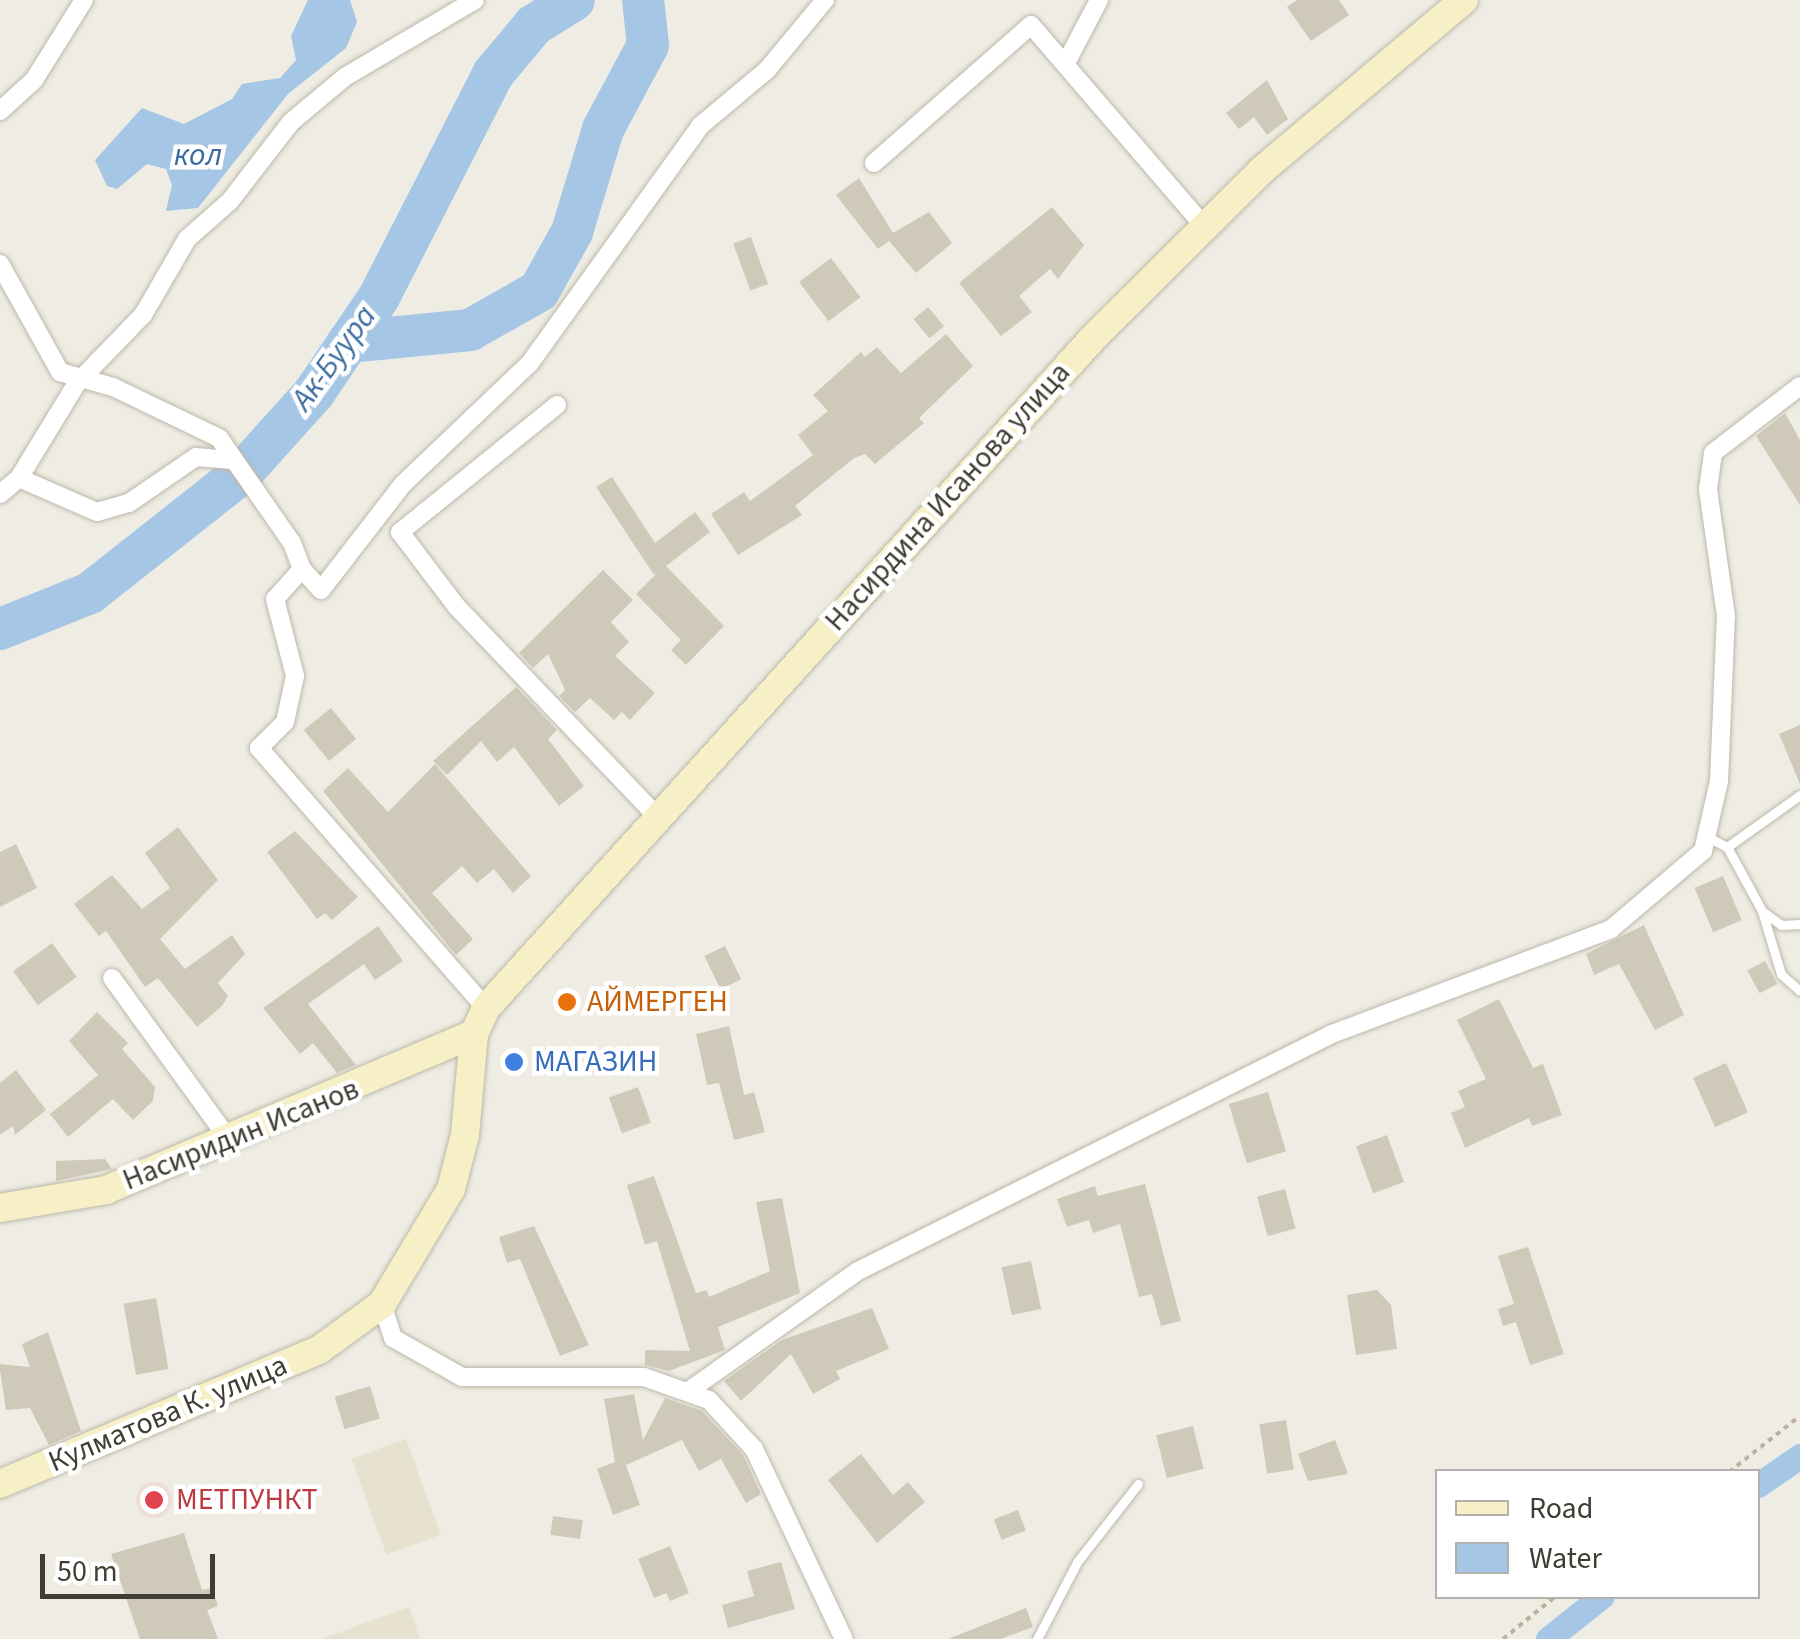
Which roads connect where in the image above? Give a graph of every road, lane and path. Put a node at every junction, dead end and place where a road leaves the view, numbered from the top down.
1 (84, 0) edge
2 (475, 0) edge
3 (825, 0) edge
4 (1099, 0) edge
5 (1464, 0) edge
6 (1068, 61) junction
7 (0, 111) edge
8 (874, 162) dead end
9 (1204, 227) junction
10 (0, 264) edge
11 (77, 382) junction
12 (1800, 386) edge
13 (557, 405) dead end
14 (232, 460) junction
15 (19, 478) junction
16 (0, 494) edge
17 (302, 570) junction
18 (1800, 795) edge
19 (657, 816) junction
20 (1706, 836) junction
21 (1727, 846) junction
22 (1762, 912) junction
23 (1800, 924) edge
24 (112, 978) dead end
25 (1800, 991) edge
26 (480, 1021) junction
27 (230, 1141) junction
28 (0, 1208) edge
29 (382, 1304) junction
30 (690, 1390) junction
31 (1800, 1416) edge
32 (1732, 1469) edge
33 (0, 1484) edge
34 (1138, 1484) dead end
35 (1552, 1599) edge
36 (844, 1639) edge
37 (1037, 1639) edge
38 (1503, 1639) edge

1 - 7 street
2 - 11 street
3 - 17 street
4 - 6 street
5 - 9 main road, Насирдина Исанова улица
6 - 8 street
6 - 9 street
9 - 19 main road, Насирдина Исанова улица
10 - 11 street
11 - 14 street
11 - 15 street
12 - 20 street
13 - 19 street
14 - 15 street
14 - 17 street
15 - 16 street
17 - 26 street
18 - 21 lane
19 - 26 main road, Насирдина Исанова улица
20 - 21 lane
20 - 30 street
21 - 22 lane
22 - 23 lane
22 - 25 lane
24 - 27 street
26 - 27 main road, Насиридин Исанов
26 - 29 main road, Кулматова К. улица
27 - 28 main road, Насиридин Исанов
29 - 30 street
29 - 33 main road, Кулматова К. улица
30 - 36 street
31 - 32 path
34 - 37 lane
35 - 38 path

